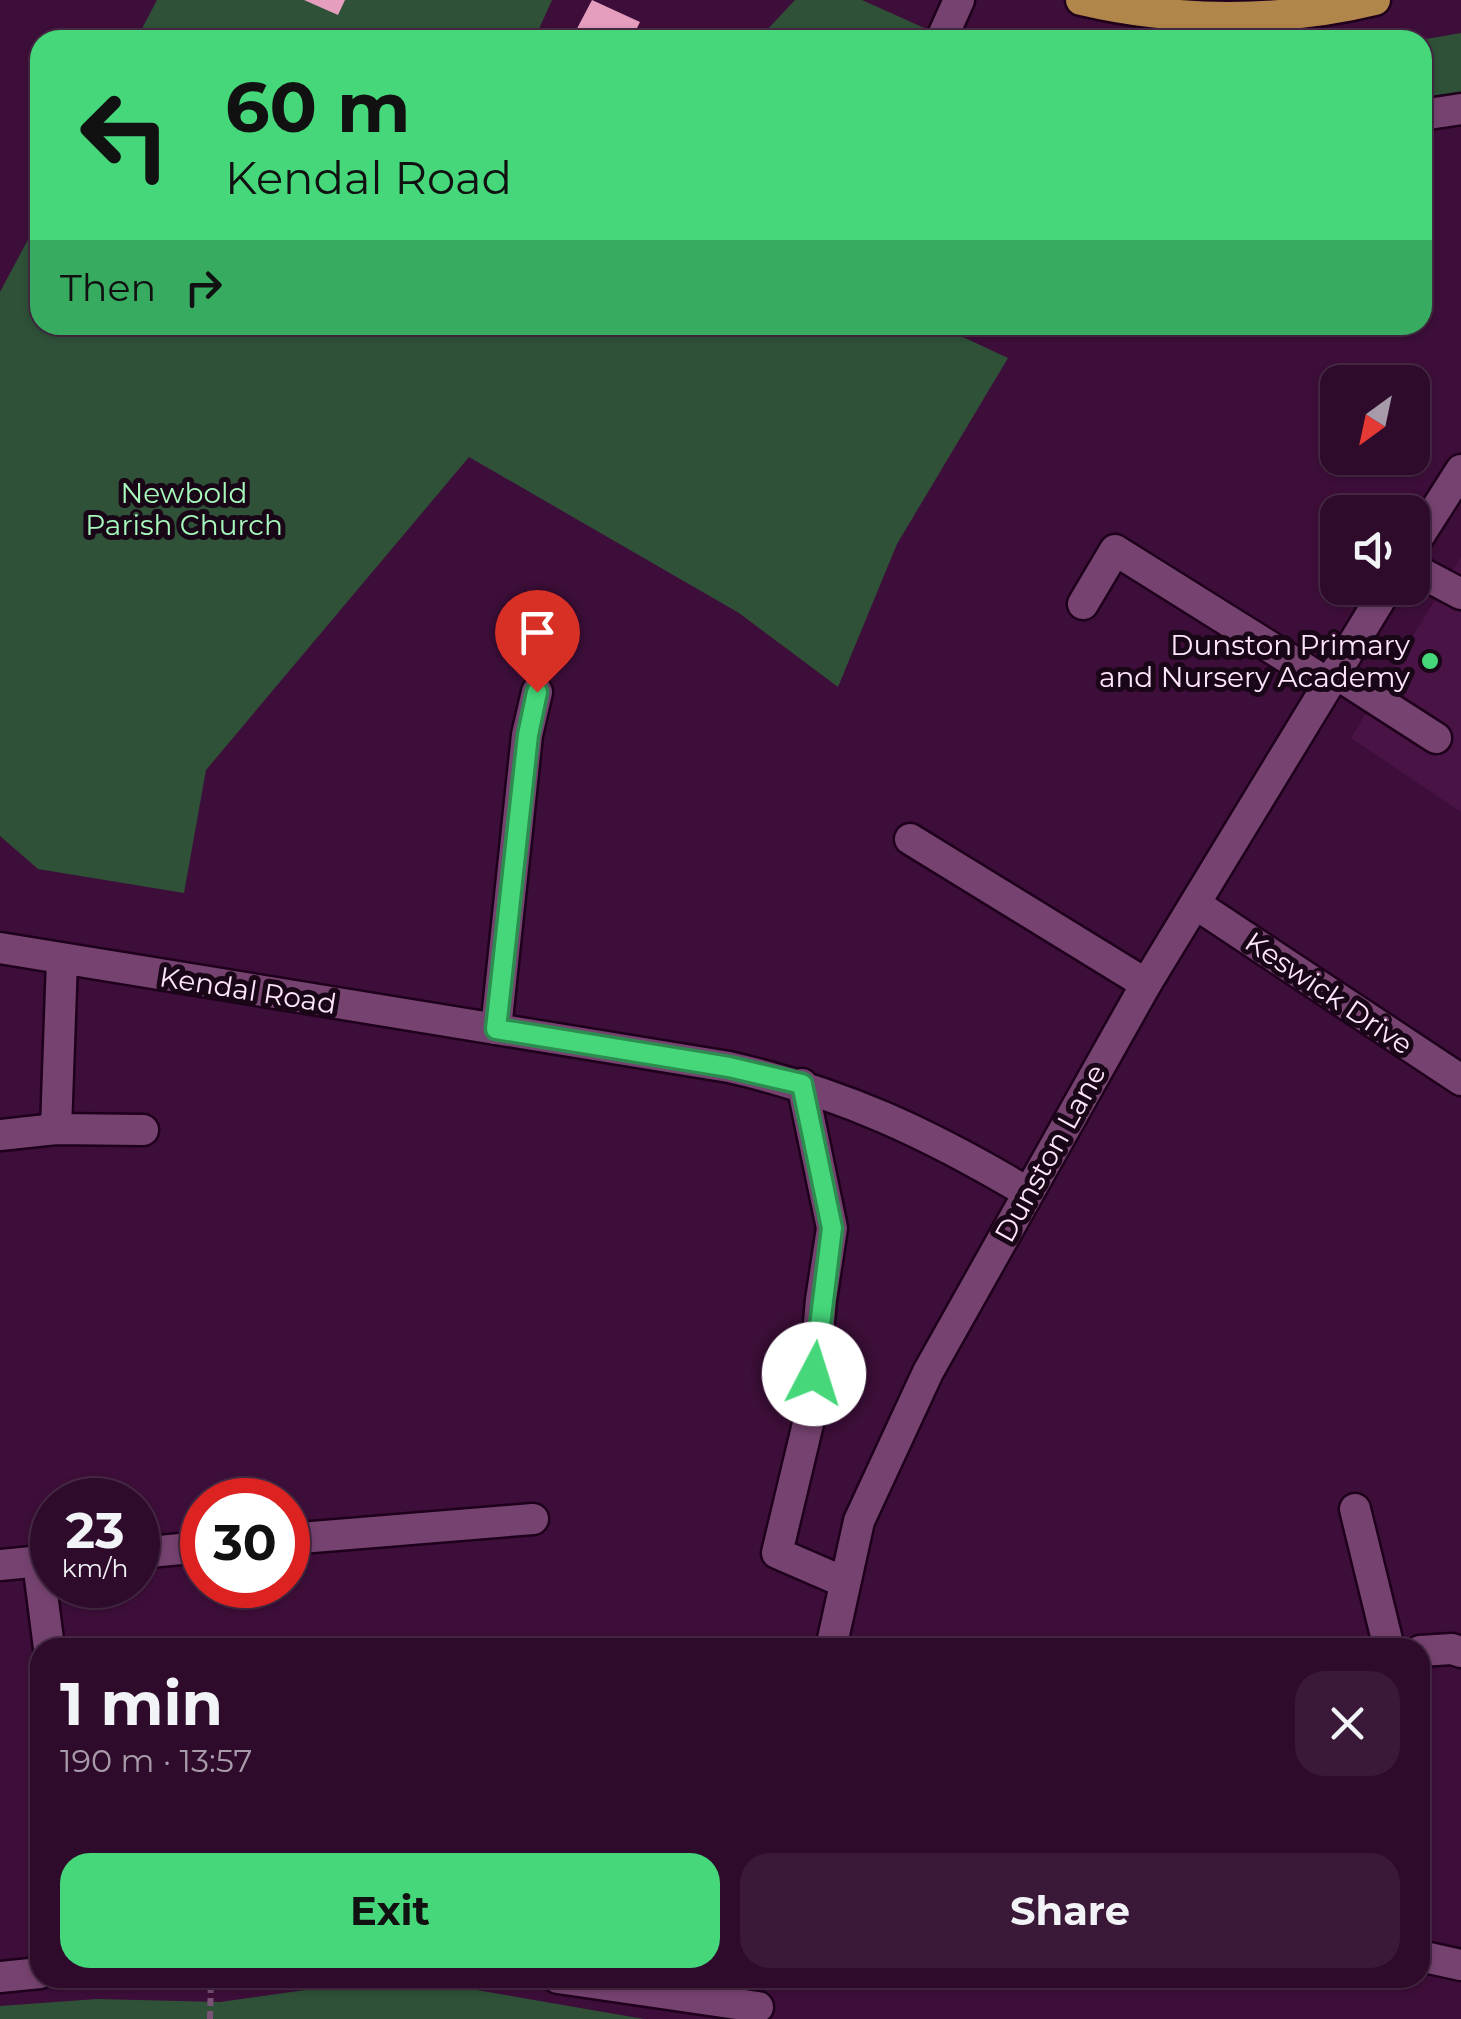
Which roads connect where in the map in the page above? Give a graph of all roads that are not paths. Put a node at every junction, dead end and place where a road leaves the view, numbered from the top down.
1 (958, 0) edge
2 (1085, 0) edge
3 (1374, 0) edge
4 (1186, 28) edge
5 (945, 30) edge
6 (1461, 109) edge
7 (1432, 113) edge
8 (1461, 470) edge
9 (1430, 519) edge
10 (1430, 578) edge
11 (1461, 594) edge
12 (1083, 604) dead end
13 (1378, 605) edge
14 (1332, 679) junction
15 (537, 692) dead end
16 (1436, 738) dead end
17 (910, 839) dead end
18 (1196, 905) junction
19 (0, 948) edge
20 (62, 960) junction
21 (1146, 984) junction
22 (496, 1029) junction
23 (1461, 1080) edge
24 (802, 1084) junction
25 (56, 1129) junction
26 (143, 1130) dead end
27 (0, 1136) edge
28 (1028, 1192) junction
29 (1356, 1509) dead end
30 (532, 1519) dead end
31 (310, 1537) edge
32 (30, 1562) edge
33 (0, 1565) edge
34 (844, 1582) junction
35 (47, 1608) edge
36 (49, 1638) edge
37 (833, 1638) edge
38 (1387, 1638) edge
39 (1430, 1650) edge
40 (1461, 1652) edge
41 (1430, 1958) edge
42 (1461, 1965) edge
43 (30, 1974) edge
44 (0, 1977) edge
45 (645, 1988) edge
46 (759, 2001) edge

1 - 5 street
2 - 4 main road
3 - 4 main road
6 - 7 street
8 - 9 street
10 - 11 street
12 - 14 street
13 - 14 street, Dunston Lane
14 - 16 street
14 - 18 street, Dunston Lane
15 - 22 street
17 - 21 street
18 - 21 street, Dunston Lane
18 - 23 street, Keswick Drive
19 - 20 street, Kendal Road
20 - 22 street, Kendal Road
20 - 25 street
21 - 28 street, Dunston Lane
22 - 24 street, Kendal Road
24 - 28 street, Kendal Road
24 - 34 street
25 - 26 street
25 - 27 street
28 - 34 street, Dunston Lane
29 - 38 street
30 - 31 street
32 - 33 street
34 - 37 street, Dunston Lane
35 - 36 street
39 - 40 street
41 - 42 street
43 - 44 street
45 - 46 street

